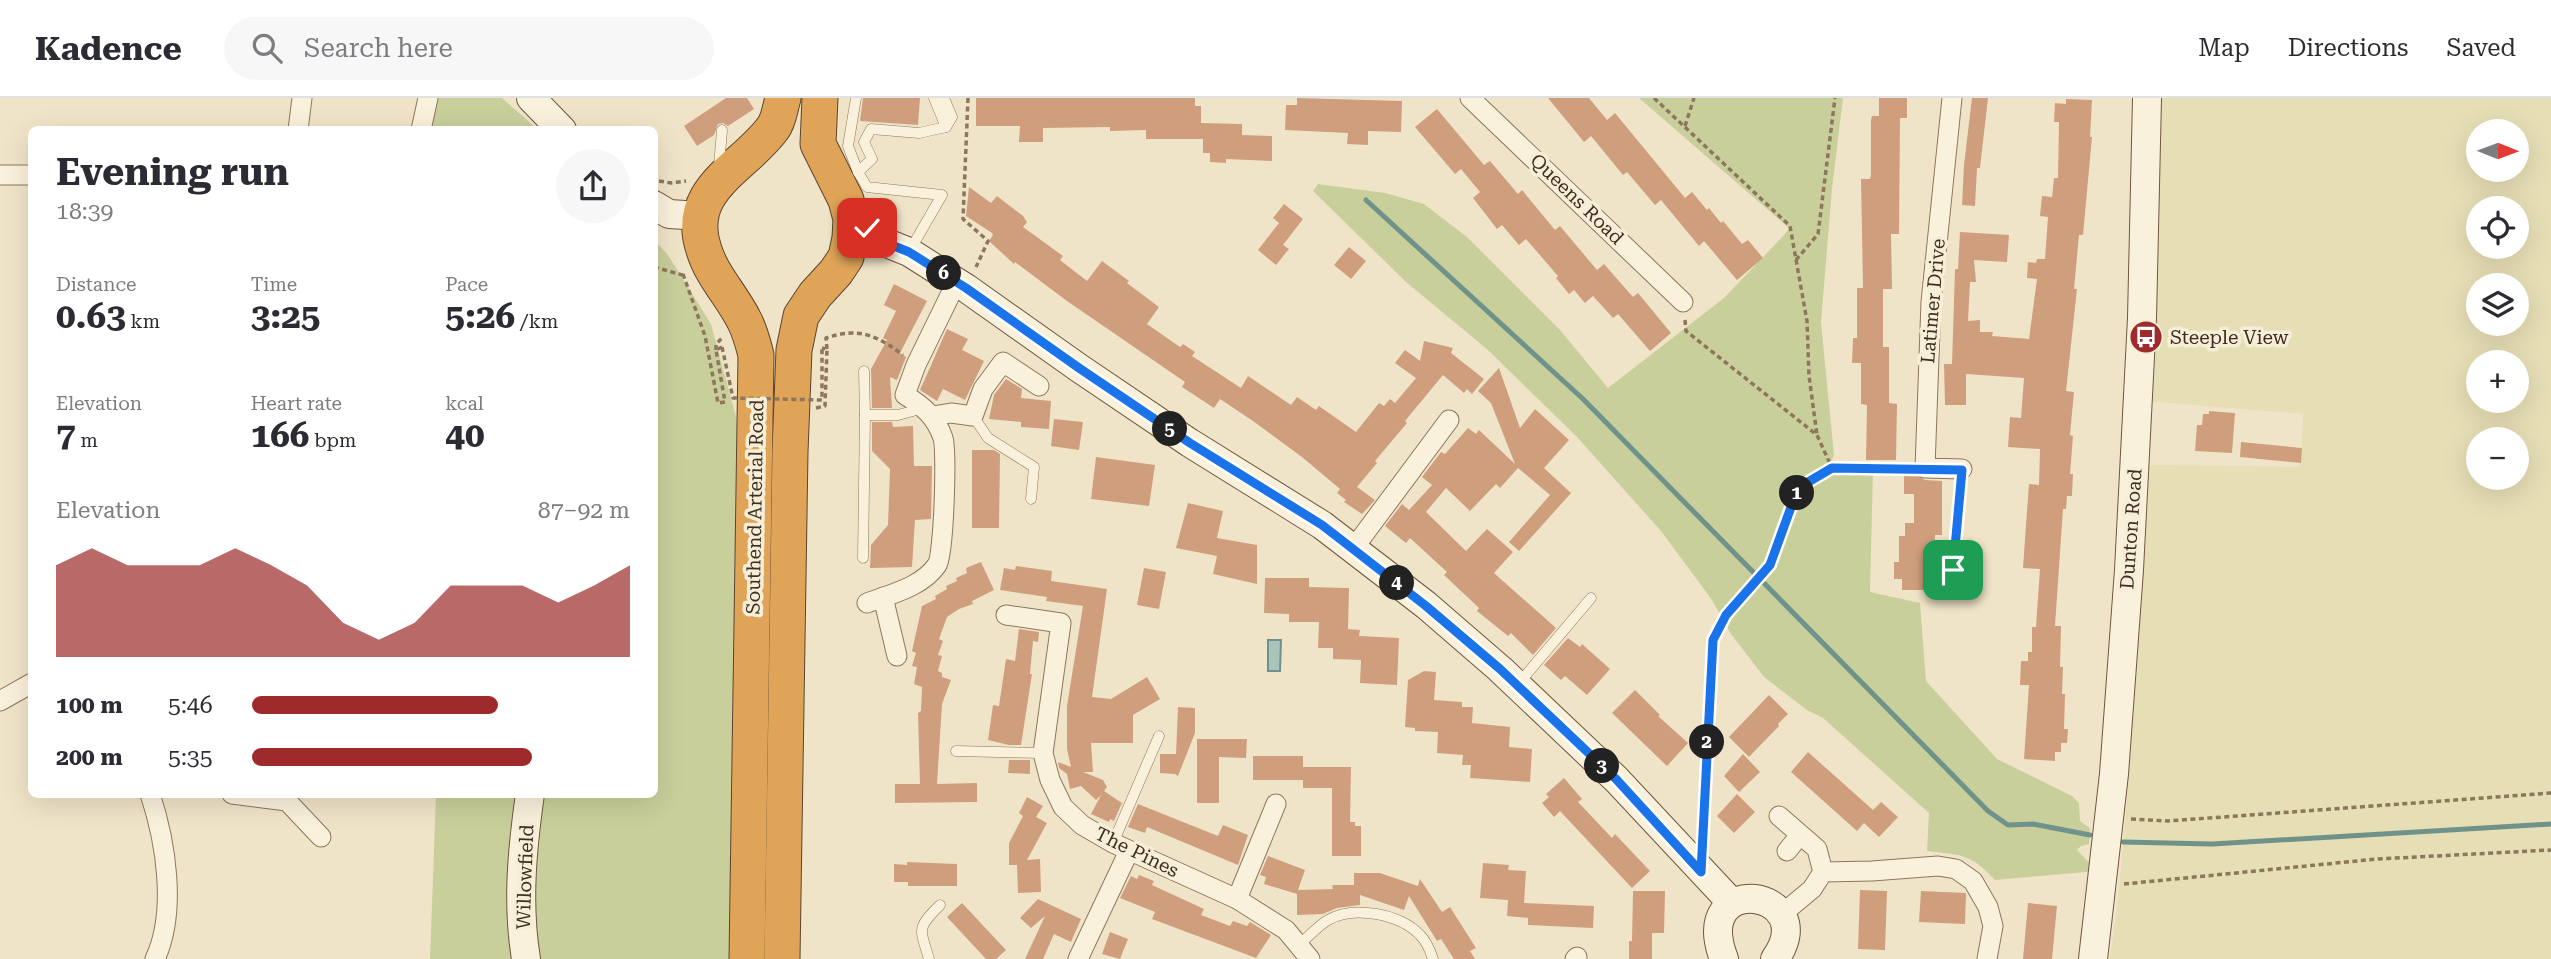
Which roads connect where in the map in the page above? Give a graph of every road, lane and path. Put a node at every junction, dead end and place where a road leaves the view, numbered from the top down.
1 (302, 98) edge
2 (428, 98) edge
3 (531, 98) edge
4 (783, 98) edge
5 (820, 98) edge
6 (856, 98) edge
7 (934, 98) edge
8 (944, 98) edge
9 (968, 98) edge
10 (1471, 98) edge
11 (1654, 98) edge
12 (1694, 98) edge
13 (1835, 98) edge
14 (1952, 98) edge
15 (2147, 98) edge
16 (298, 126) edge
17 (422, 126) edge
18 (558, 126) edge
19 (1685, 126) junction
20 (946, 127) junction
21 (722, 130) dead end
22 (0, 175) edge
23 (28, 175) edge
24 (716, 184) junction
25 (852, 186) junction
26 (658, 207) edge
27 (701, 216) junction
28 (909, 252) junction
29 (1796, 260) junction
30 (836, 272) junction
31 (682, 273) dead end
32 (962, 285) junction
33 (1683, 302) joint
34 (727, 333) dead end
35 (825, 349) junction
36 (716, 350) junction
37 (916, 365) junction
38 (864, 370) dead end
39 (1039, 386) dead end
40 (811, 409) dead end
41 (929, 412) junction
42 (865, 415) junction
43 (973, 416) junction
44 (1450, 420) dead end
45 (1817, 435) junction
46 (1832, 468) junction
47 (1925, 468) junction
48 (1962, 470) joint
49 (1031, 499) dead end
50 (1353, 549) junction
51 (863, 558) dead end
52 (1953, 570) dead end
53 (1591, 598) dead end
54 (1006, 615) dead end
55 (897, 656) dead end
56 (28, 685) edge
57 (1517, 685) junction
58 (0, 701) edge
59 (1159, 736) dead end
60 (956, 751) dead end
61 (1043, 753) junction
62 (2551, 793) edge
63 (157, 798) edge
64 (263, 798) edge
65 (530, 798) edge
66 (1276, 804) dead end
67 (1779, 816) dead end
68 (2125, 819) dead end
69 (1801, 835) junction
70 (321, 837) dead end
71 (1121, 847) junction
72 (1787, 850) dead end
73 (2551, 850) edge
74 (1701, 872) junction
75 (1823, 872) junction
76 (2101, 885) junction
77 (1237, 899) junction
78 (1732, 903) junction
79 (940, 905) dead end
80 (1782, 914) junction
81 (1305, 952) edge
82 (155, 959) edge
83 (526, 959) edge
84 (747, 959) edge
85 (782, 959) edge
86 (929, 959) edge
87 (1078, 959) edge
88 (1433, 959) edge
89 (1724, 959) edge
90 (1775, 959) edge
91 (1987, 959) edge
92 (2093, 959) edge

1 - 16 street
2 - 17 street
3 - 18 street
4 - 24 highway, Southend Arterial Road
5 - 25 highway, Southend Arterial Road
6 - 25 lane
7 - 20 lane
8 - 20 lane
9 - 32 path
10 - 33 street, Queens Road
11 - 19 path
12 - 19 path
13 - 29 path
14 - 47 street, Latimer Drive
15 - 76 street, Dunton Road
19 - 29 path
20 - 25 lane
21 - 24 lane
22 - 23 street
24 - 27 highway, Southend Arterial Road
25 - 28 street
25 - 28 lane
25 - 30 highway, Southend Arterial Road
26 - 27 street
27 - 84 highway, Southend Arterial Road
28 - 30 street
28 - 32 street
29 - 45 path
30 - 85 highway, Southend Arterial Road
31 - 36 path
32 - 37 street
32 - 50 street
33 - 45 path
34 - 36 path
35 - 36 path, bridge
35 - 37 path
35 - 40 path
37 - 41 street
38 - 42 lane
39 - 43 street
41 - 42 lane
41 - 43 street
41 - 55 street
42 - 51 lane
43 - 49 lane
44 - 50 street
45 - 46 path
46 - 47 path
46 - 74 path
47 - 48 street
48 - 52 path
50 - 57 street
53 - 57 lane
54 - 61 street, The Pines
56 - 58 street
57 - 74 street
59 - 71 lane
60 - 61 lane
61 - 71 street, The Pines
62 - 68 path
63 - 82 street
64 - 70 street
65 - 83 street, Willowfield
66 - 77 street
67 - 69 street
69 - 72 street
69 - 75 street
71 - 77 street, The Pines
71 - 87 street
73 - 76 path
74 - 78 street
75 - 80 street
75 - 91 street
76 - 92 street, Dunton Road
77 - 81 street, The Pines
78 - 80 street
78 - 89 street
79 - 86 lane
80 - 90 street
81 - 88 lane

